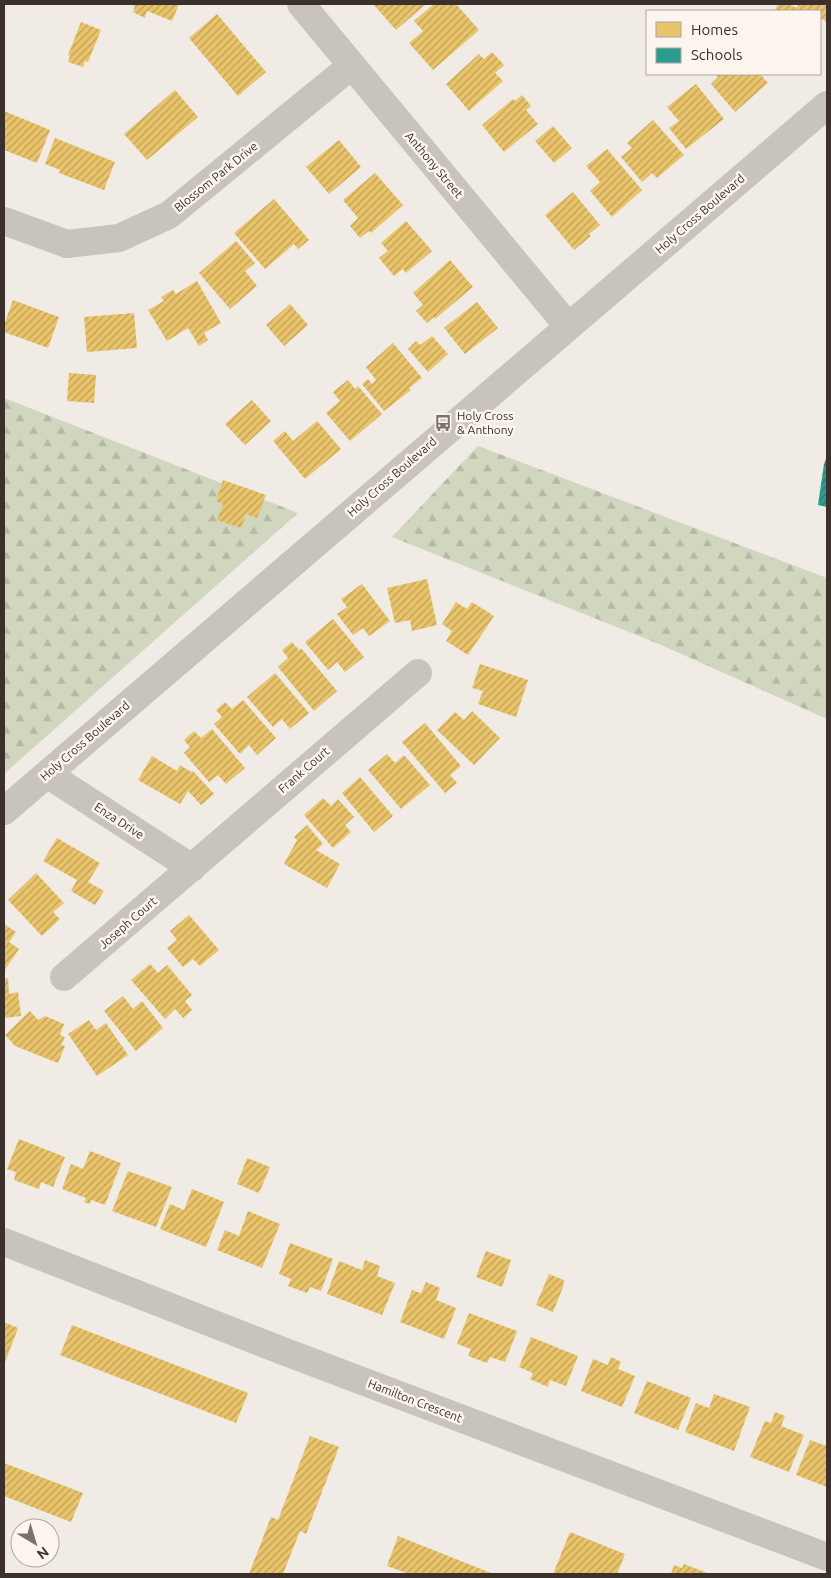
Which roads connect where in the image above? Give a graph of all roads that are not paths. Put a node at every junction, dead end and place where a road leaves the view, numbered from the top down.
1 (301, 4) edge
2 (351, 66) junction
3 (827, 105) edge
4 (4, 221) edge
5 (568, 326) junction
6 (418, 673) dead end
7 (47, 774) junction
8 (4, 811) edge
9 (192, 868) junction
10 (64, 977) dead end
11 (4, 1242) edge
12 (827, 1557) edge

1 - 2 street, Anthony Street
2 - 4 street, Blossom Park Drive
2 - 5 street, Anthony Street
3 - 5 street, Holy Cross Boulevard
5 - 7 street, Holy Cross Boulevard
6 - 9 street, Frank Court
7 - 8 street, Holy Cross Boulevard
7 - 9 street, Enza Drive
9 - 10 street, Joseph Court
11 - 12 street, Hamilton Crescent

